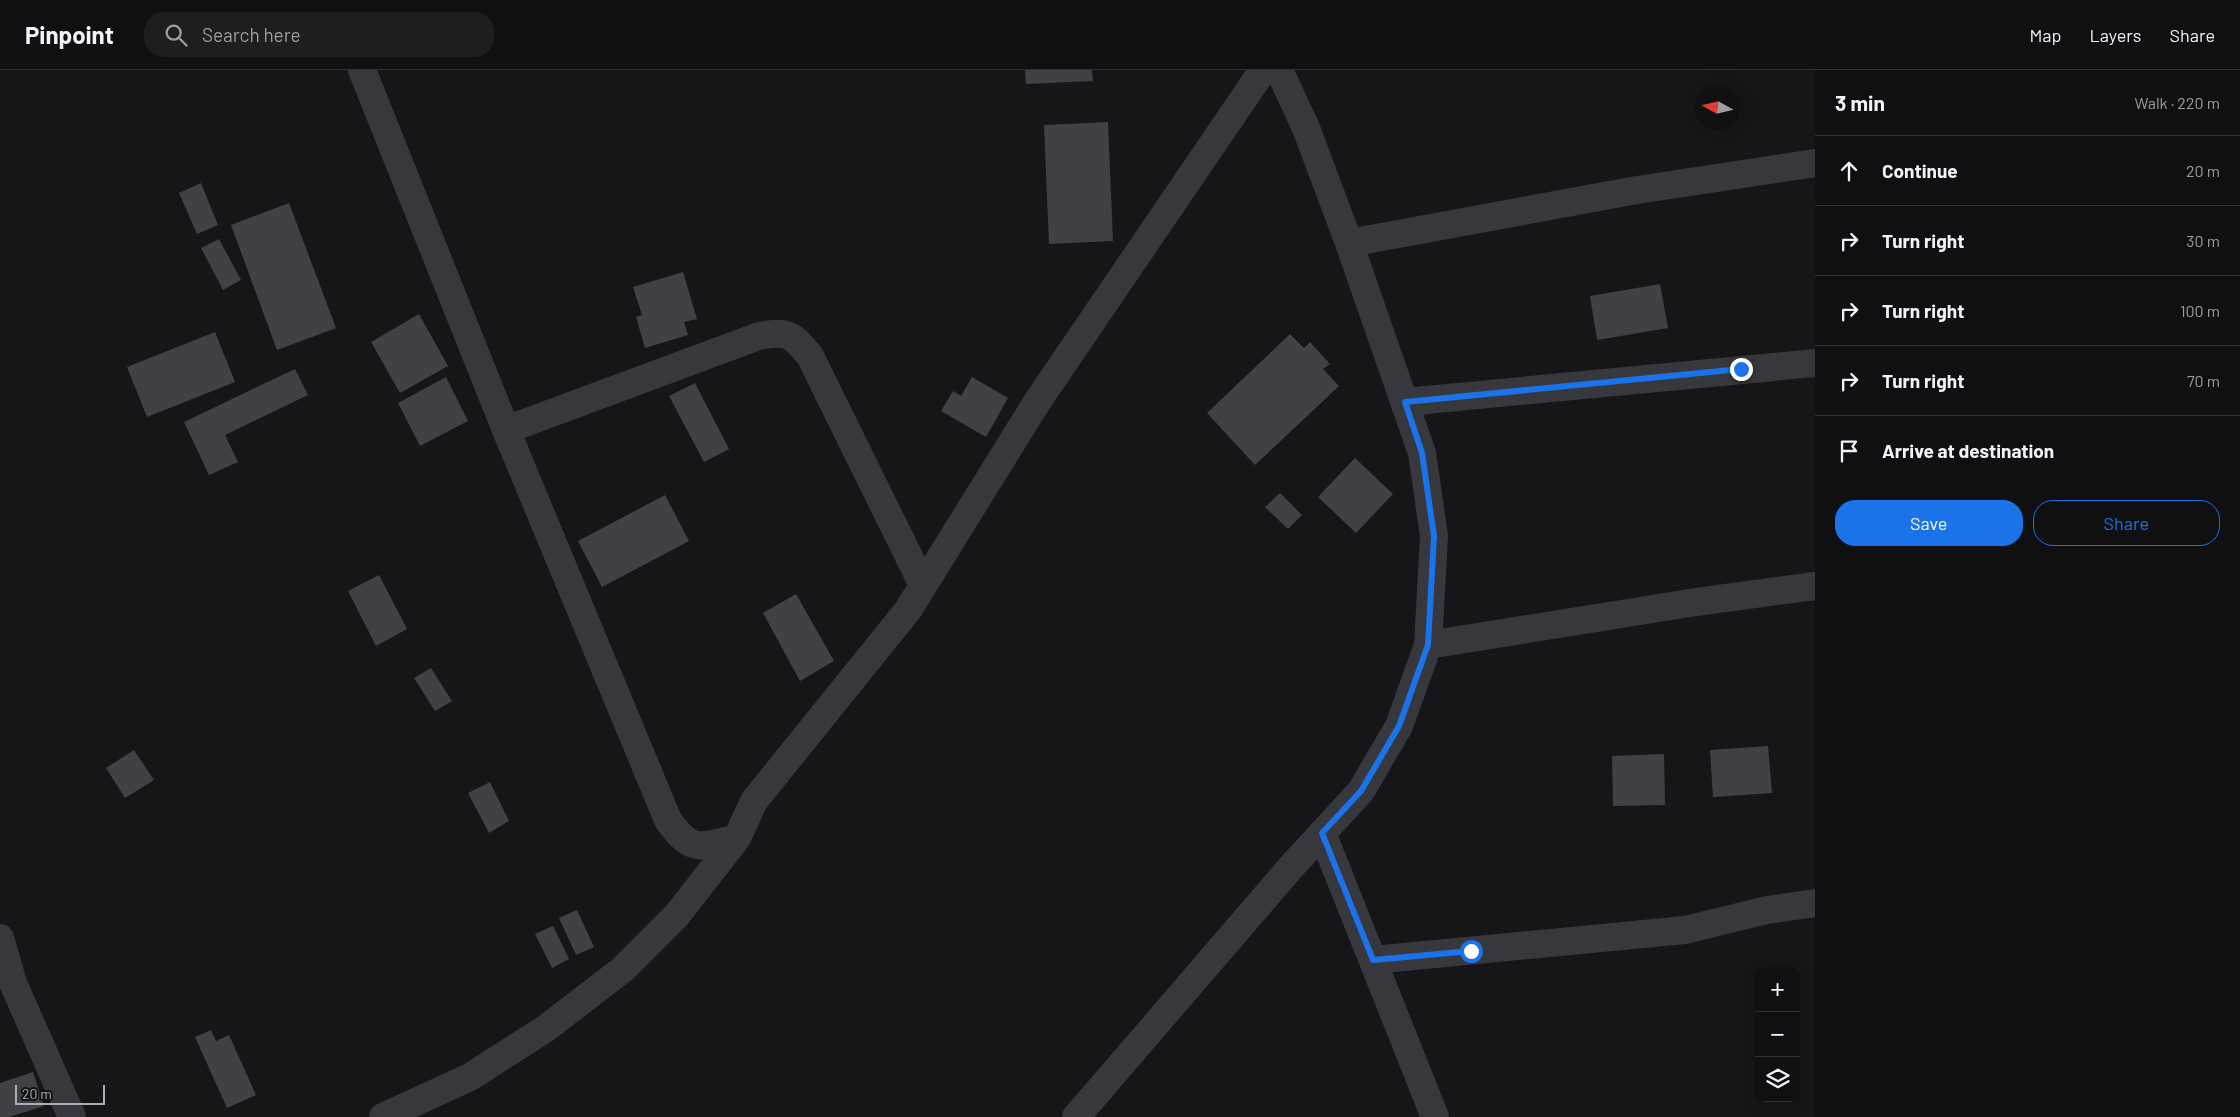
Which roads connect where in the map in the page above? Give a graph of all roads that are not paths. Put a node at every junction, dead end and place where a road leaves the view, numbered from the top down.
1 (362, 70) edge
2 (1263, 70) edge
3 (1279, 70) edge
4 (1815, 163) edge
5 (1350, 243) junction
6 (1815, 363) edge
7 (1405, 402) junction
8 (506, 430) junction
9 (923, 585) junction
10 (1815, 586) edge
11 (1428, 645) junction
12 (1322, 833) junction
13 (737, 838) junction
14 (1815, 903) edge
15 (0, 938) edge
16 (1373, 960) junction
17 (72, 1117) edge
18 (383, 1117) edge
19 (1076, 1117) edge
20 (1436, 1117) edge

1 - 8 street
2 - 9 street
3 - 5 street
4 - 5 street
5 - 7 street
6 - 7 street
7 - 11 street
8 - 9 street
8 - 13 street
9 - 13 street
10 - 11 street
11 - 12 street
12 - 16 street
12 - 19 street
13 - 18 street
14 - 16 street
15 - 17 street
16 - 20 street

